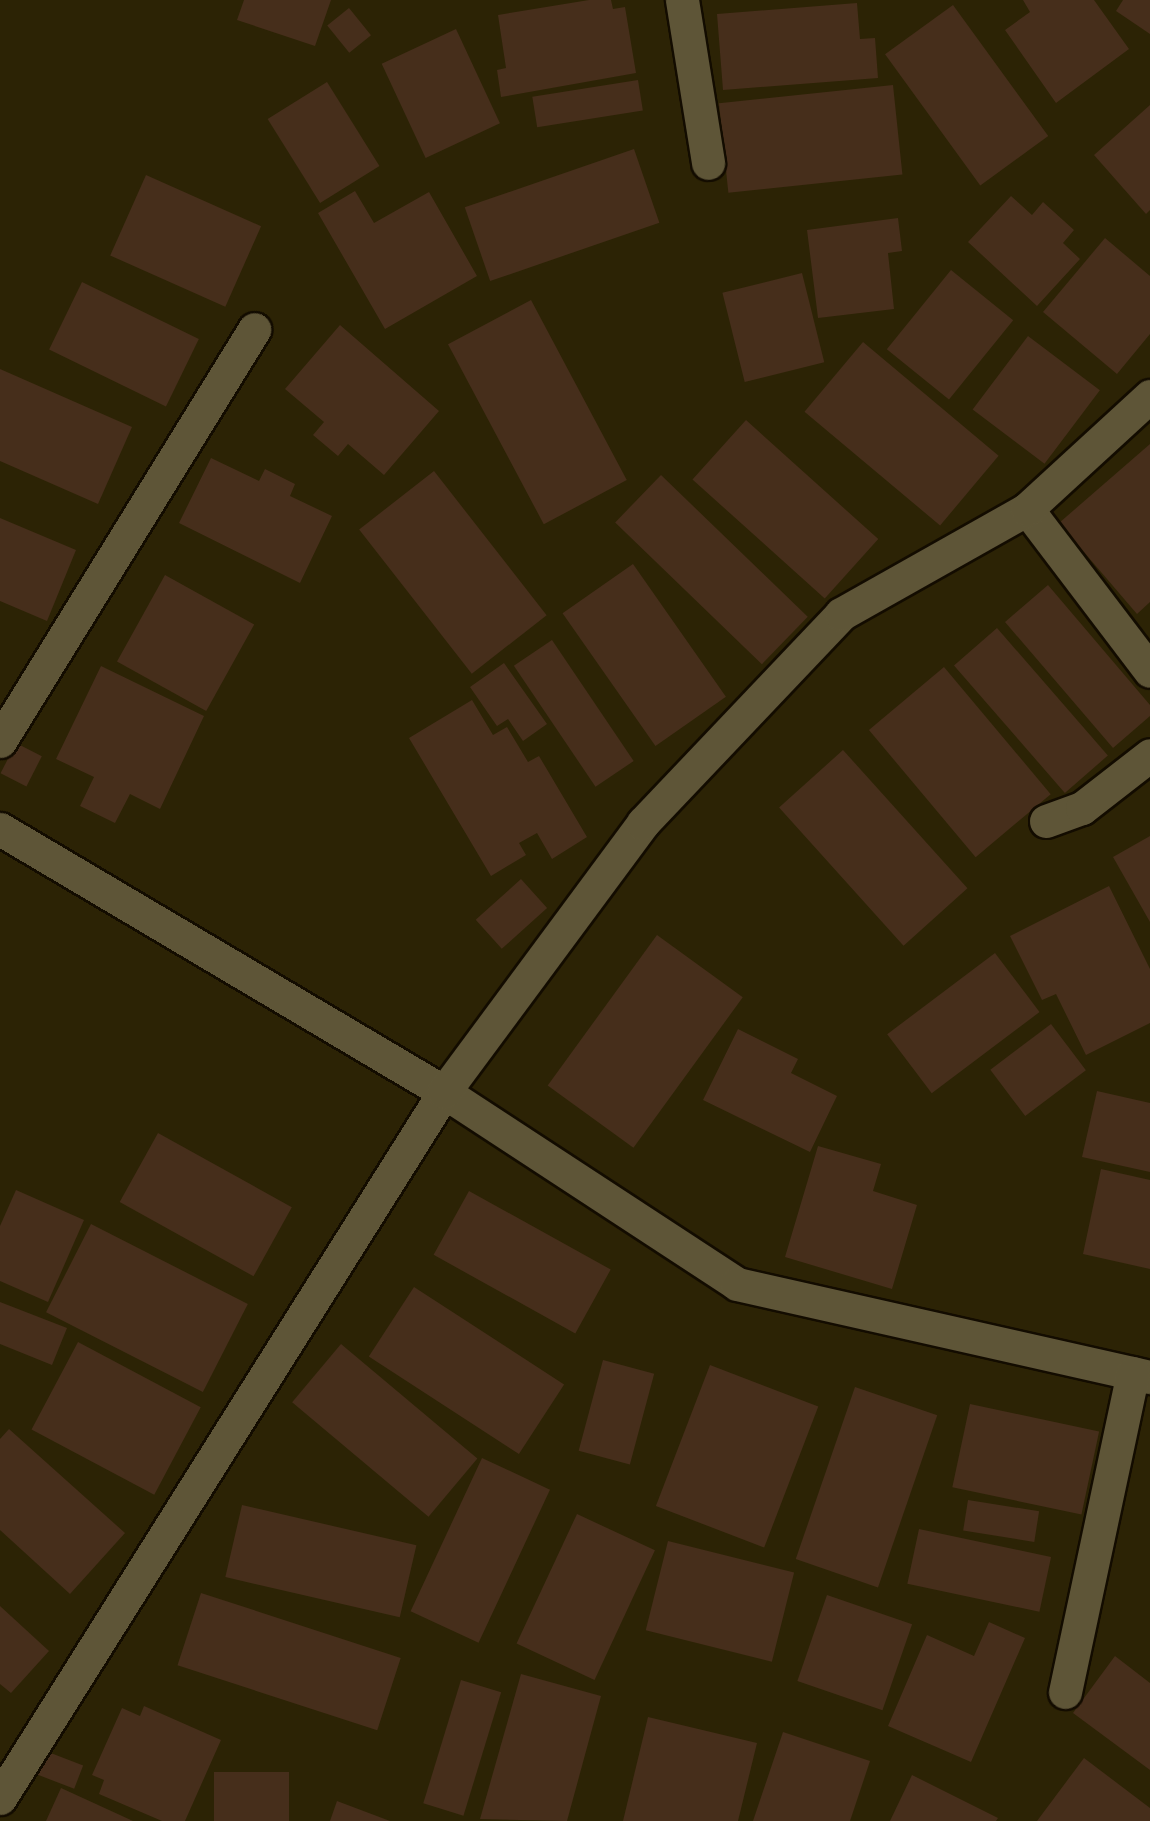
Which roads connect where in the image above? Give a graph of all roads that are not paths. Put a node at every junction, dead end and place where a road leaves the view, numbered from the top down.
1 (682, 0) edge
2 (708, 163) dead end
3 (254, 329) dead end
4 (1150, 396) edge
5 (1027, 509) junction
6 (1150, 671) edge
7 (0, 741) edge
8 (1150, 755) edge
9 (1046, 821) dead end
10 (0, 829) edge
11 (444, 1092) junction
12 (1142, 1375) edge
13 (1065, 1692) dead end
14 (0, 1798) edge

1 - 2 street
3 - 7 street
4 - 5 street
5 - 6 street
5 - 11 street
8 - 9 street
10 - 11 street
11 - 12 street
11 - 14 street
12 - 13 street

